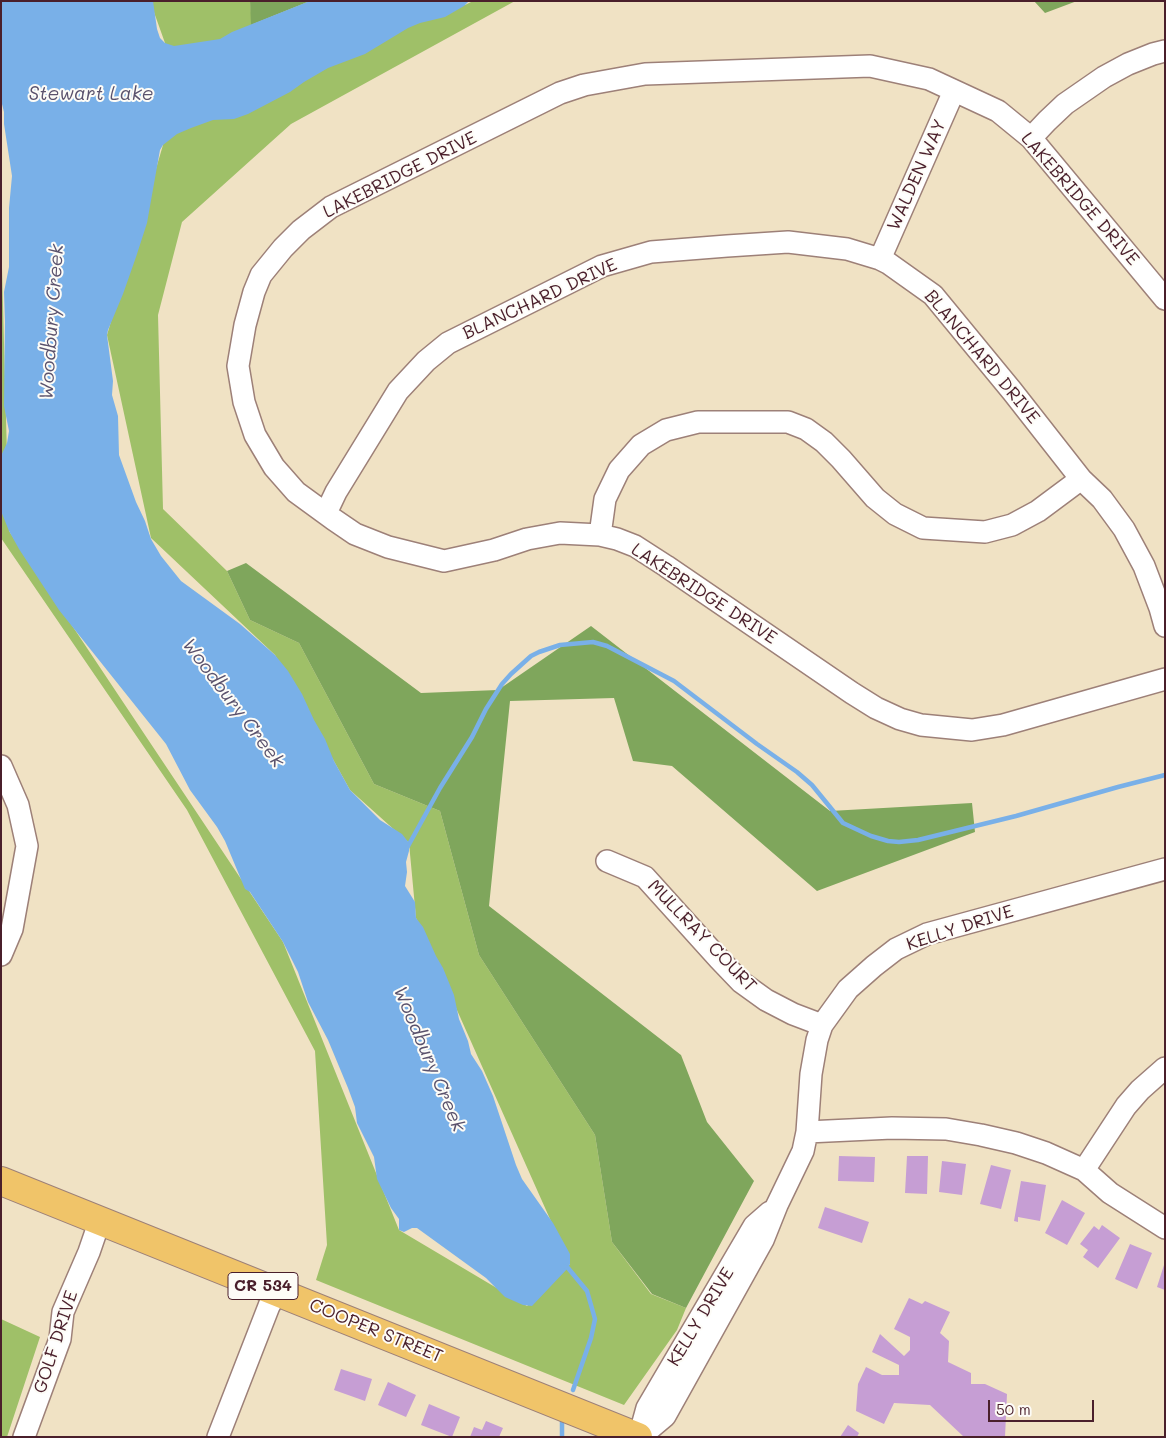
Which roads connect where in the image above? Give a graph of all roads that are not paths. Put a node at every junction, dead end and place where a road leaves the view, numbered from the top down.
1 (1165, 51) edge
2 (954, 91) junction
3 (1031, 138) junction
4 (880, 259) junction
5 (1165, 299) edge
6 (1082, 479) junction
7 (326, 513) junction
8 (600, 535) junction
9 (1165, 626) edge
10 (1165, 679) edge
11 (1, 766) edge
12 (607, 861) dead end
13 (1165, 869) edge
14 (10, 886) edge
15 (1, 955) edge
16 (822, 1025) junction
17 (1165, 1068) edge
18 (807, 1132) junction
19 (1084, 1170) junction
20 (1, 1181) edge
21 (100, 1220) junction
22 (1165, 1228) edge
23 (277, 1291) junction
24 (24, 1437) edge
25 (218, 1437) edge
26 (639, 1437) edge

1 - 3 street
2 - 3 street, LAKEBRIDGE DRIVE
2 - 4 street, WALDEN WAY
2 - 7 street, LAKEBRIDGE DRIVE
3 - 5 street, LAKEBRIDGE DRIVE
4 - 6 street, BLANCHARD DRIVE
4 - 7 street, BLANCHARD DRIVE
6 - 8 street
6 - 9 street, BLANCHARD DRIVE
7 - 8 street, LAKEBRIDGE DRIVE
8 - 10 street, LAKEBRIDGE DRIVE
11 - 14 street
12 - 16 street, MULLRAY COURT
13 - 16 street, KELLY DRIVE
14 - 15 street
16 - 18 street, KELLY DRIVE
17 - 19 street
18 - 19 street
18 - 26 street, KELLY DRIVE
19 - 22 street
20 - 21 main road, COOPER STREET / CR 534
21 - 23 main road, COOPER STREET / CR 534
21 - 24 street, GOLF DRIVE
23 - 25 street
23 - 26 main road, COOPER STREET / CR 534

